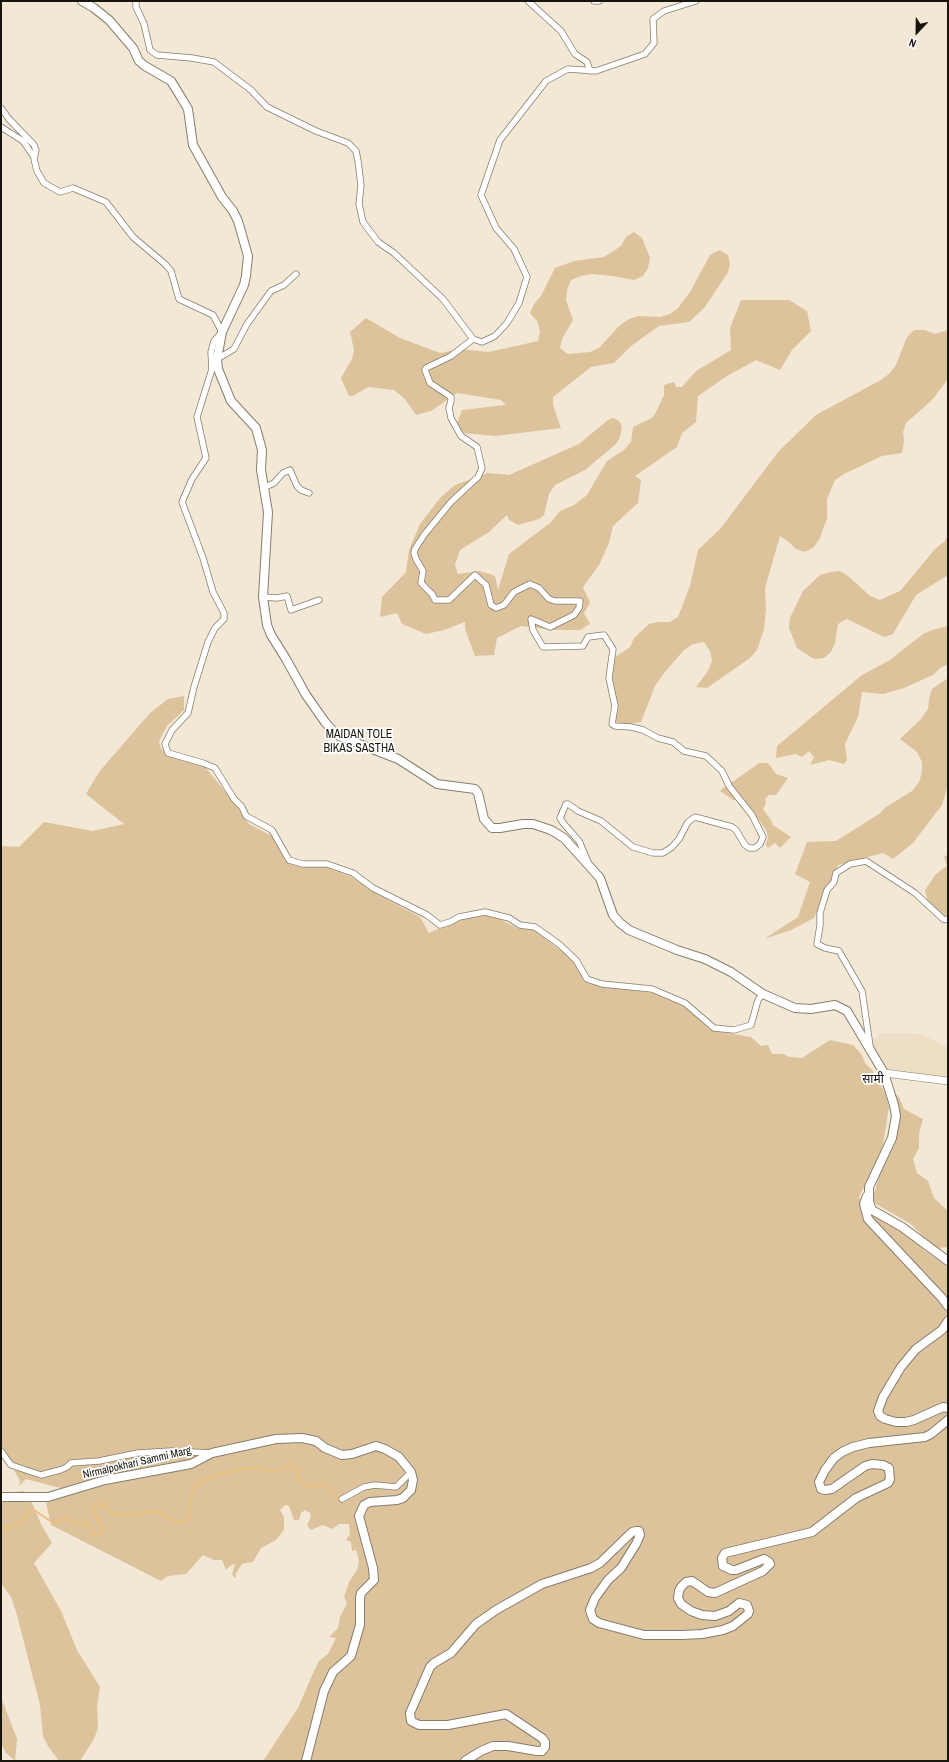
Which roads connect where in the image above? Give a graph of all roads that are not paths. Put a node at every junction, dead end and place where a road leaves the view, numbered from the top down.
1 (82, 1) edge
2 (136, 1) edge
3 (528, 1) edge
4 (594, 1) edge
5 (599, 1) edge
6 (696, 1) edge
7 (590, 70) junction
8 (1, 108) edge
9 (1, 127) edge
10 (34, 157) junction
11 (296, 274) dead end
12 (222, 332) junction
13 (473, 339) junction
14 (217, 359) junction
15 (263, 488) junction
16 (309, 493) dead end
17 (263, 597) junction
18 (319, 600) dead end
19 (588, 862) junction
20 (948, 920) edge
21 (763, 994) junction
22 (871, 1052) junction
23 (884, 1073) junction
24 (948, 1081) edge
25 (868, 1194) junction
26 (948, 1262) edge
27 (948, 1306) edge
28 (948, 1321) edge
29 (948, 1408) edge
30 (948, 1420) edge
31 (1, 1451) edge
32 (212, 1453) junction
33 (411, 1472) junction
34 (1, 1497) edge
35 (342, 1499) dead end
36 (306, 1761) edge
37 (465, 1761) edge

1 - 12 main road
2 - 13 street
3 - 7 street
4 - 5 street
6 - 7 street
7 - 13 street
8 - 10 street
9 - 10 street
10 - 12 street
11 - 14 street
12 - 14 main road
12 - 21 street
13 - 19 street
14 - 15 main road
15 - 16 street
15 - 17 main road
17 - 18 street
17 - 19 main road
19 - 21 main road
20 - 22 street
21 - 22 main road
22 - 23 main road
23 - 24 street
23 - 25 main road
25 - 26 main road
25 - 27 main road
28 - 29 main road
30 - 37 main road
31 - 32 street
32 - 33 main road, Nirmalpokhari Sammi Marg
32 - 34 main road, Nirmalpokhari Sammi Marg
33 - 35 street
33 - 36 main road

